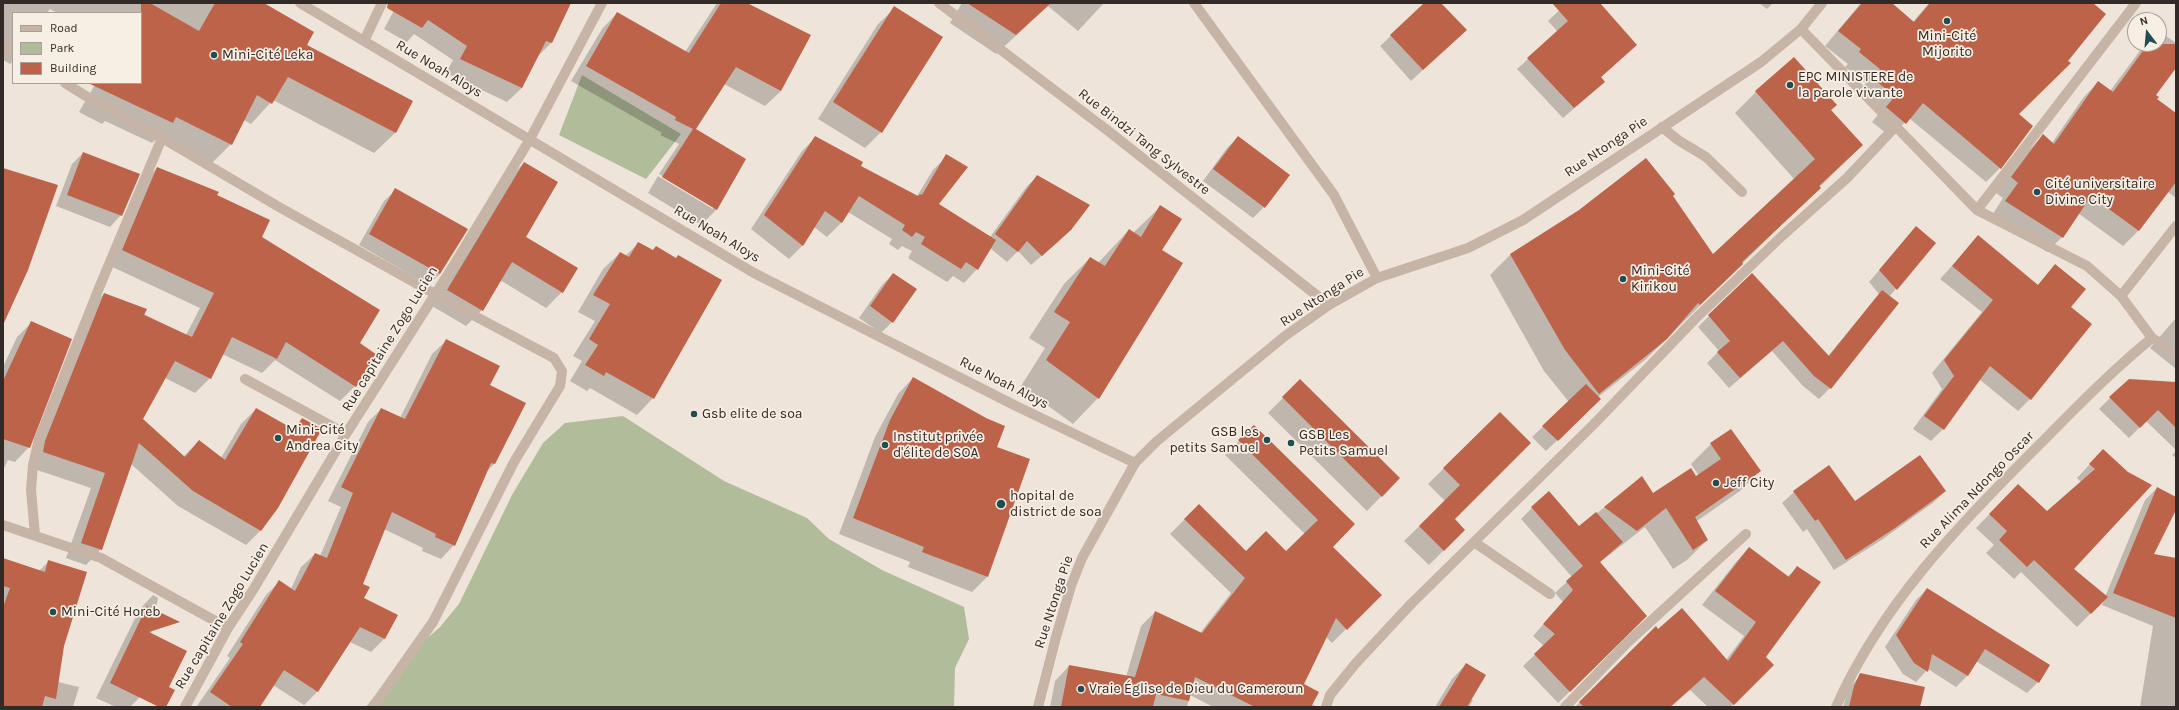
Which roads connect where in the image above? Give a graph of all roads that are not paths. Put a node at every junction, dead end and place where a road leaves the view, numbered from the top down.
1 (300, 3) edge
2 (382, 3) edge
3 (602, 3) edge
4 (939, 3) edge
5 (1194, 3) edge
6 (1822, 3) edge
7 (2136, 3) edge
8 (1800, 29) junction
9 (364, 41) junction
10 (3, 47) edge
11 (12, 52) edge
12 (67, 84) edge
13 (1896, 126) junction
14 (1662, 127) junction
15 (162, 138) junction
16 (530, 139) junction
17 (1742, 192) dead end
18 (1977, 210) junction
19 (2176, 226) edge
20 (1377, 278) junction
21 (436, 294) junction
22 (2121, 296) junction
23 (1329, 305) junction
24 (2152, 338) junction
25 (2176, 353) edge
26 (245, 379) dead end
27 (346, 434) junction
28 (1135, 463) junction
29 (3, 525) edge
30 (1746, 534) dead end
31 (35, 535) junction
32 (1474, 542) junction
33 (1550, 594) dead end
34 (228, 628) junction
35 (185, 707) edge
36 (373, 707) edge
37 (1038, 707) edge
38 (1326, 707) edge
39 (1565, 707) edge
40 (1836, 707) edge

1 - 9 street, Rue Noah Aloys
2 - 9 street
3 - 16 street, Rue capitaine Zogo Lucien
4 - 23 street, Rue Bindzi Tang Sylvestre
5 - 20 street
6 - 8 street, Rue Ntonga Pie
7 - 18 street
8 - 13 street
8 - 14 street, Rue Ntonga Pie
9 - 16 street, Rue Noah Aloys
10 - 11 street
12 - 15 street
13 - 18 street
13 - 32 street
14 - 17 street
14 - 20 street, Rue Ntonga Pie
15 - 21 street
15 - 31 street
16 - 21 street, Rue capitaine Zogo Lucien
16 - 28 street, Rue Noah Aloys
18 - 22 street
19 - 22 street
20 - 23 street, Rue Ntonga Pie
21 - 27 street, Rue capitaine Zogo Lucien
21 - 36 street
22 - 24 street
23 - 28 street, Rue Ntonga Pie
24 - 25 street
24 - 40 street, Rue Alima Ndongo Oscar
26 - 27 street
27 - 34 street, Rue capitaine Zogo Lucien
28 - 37 street, Rue Ntonga Pie
29 - 31 street
30 - 39 street
31 - 34 street
32 - 33 street
32 - 38 street
34 - 35 street, Rue capitaine Zogo Lucien

